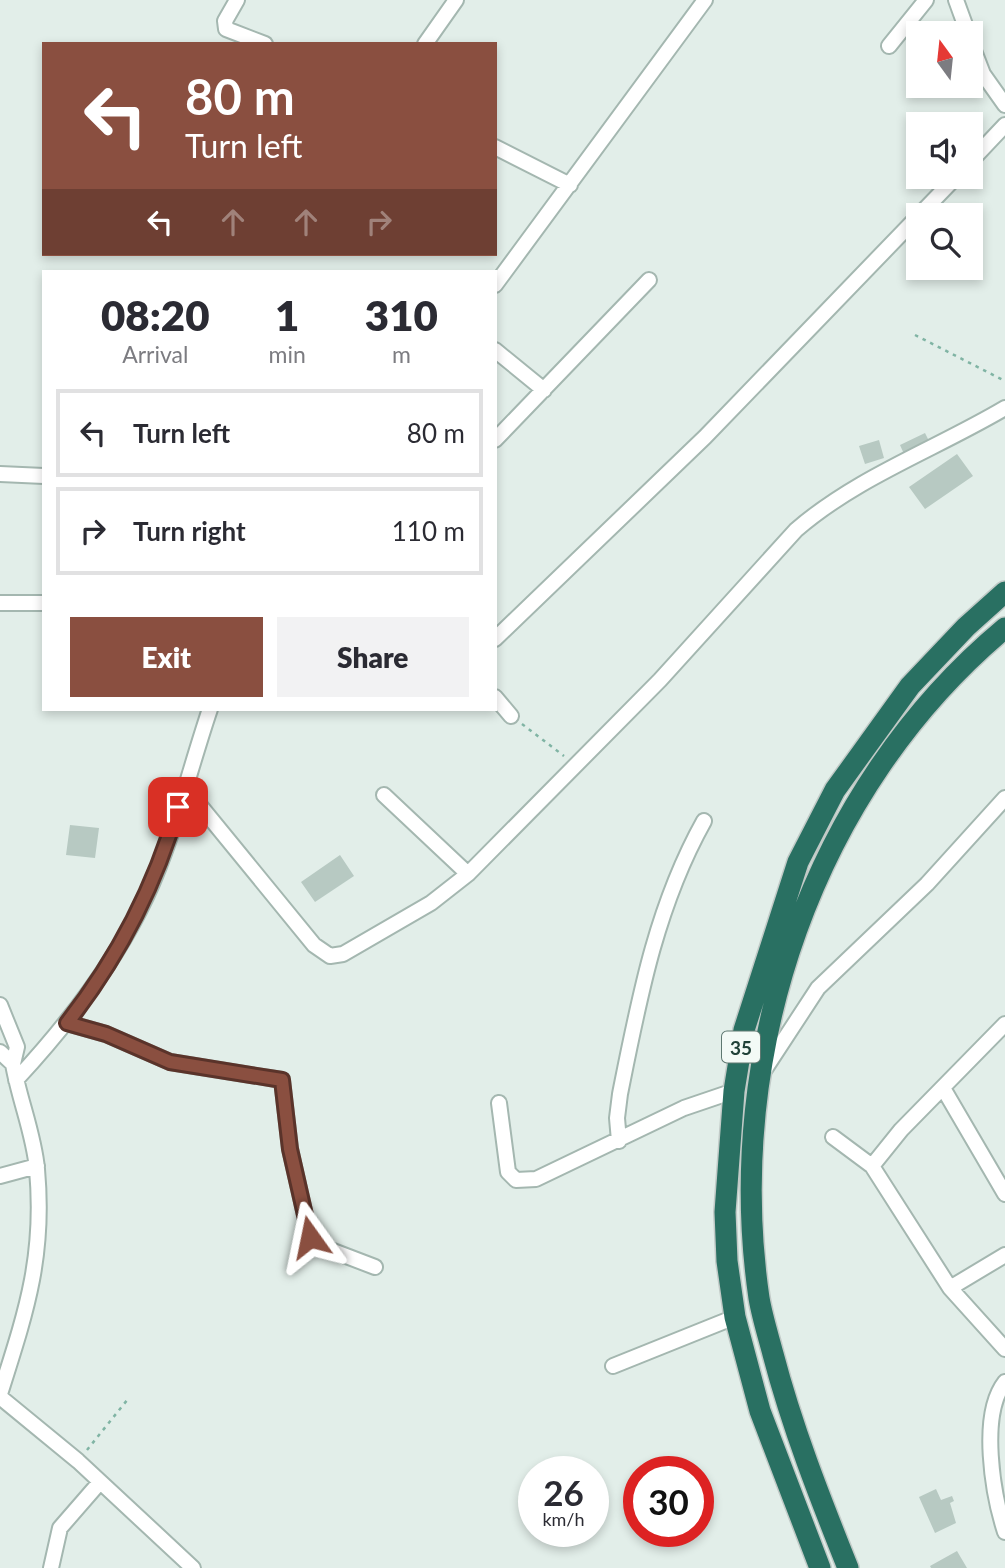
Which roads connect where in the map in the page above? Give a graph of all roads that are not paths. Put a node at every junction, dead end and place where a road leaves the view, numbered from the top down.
1 (237, 0) edge
2 (456, 0) edge
3 (705, 0) edge
4 (926, 0) edge
5 (956, 0) edge
6 (964, 21) edge
7 (260, 42) edge
8 (426, 42) edge
9 (890, 46) dead end
10 (984, 75) edge
11 (1005, 105) edge
12 (1005, 125) edge
13 (497, 148) edge
14 (983, 148) edge
15 (570, 185) junction
16 (944, 189) edge
17 (649, 279) dead end
18 (497, 282) edge
19 (497, 353) edge
20 (544, 390) junction
21 (1005, 408) edge
22 (497, 438) edge
23 (0, 474) edge
24 (42, 476) edge
25 (1005, 592) edge
26 (0, 603) edge
27 (42, 603) edge
28 (1005, 628) edge
29 (497, 637) edge
30 (497, 698) edge
31 (209, 711) edge
32 (511, 716) road end
33 (184, 786) junction
34 (384, 795) dead end
35 (1005, 798) edge
36 (704, 821) dead end
37 (468, 874) junction
38 (0, 1005) edge
39 (67, 1023) junction
40 (1005, 1024) edge
41 (17, 1048) junction
42 (0, 1051) edge
43 (13, 1064) junction
44 (759, 1079) junction
45 (16, 1080) junction
46 (943, 1088) junction
47 (734, 1091) junction
48 (499, 1103) dead end
49 (833, 1137) dead end
50 (620, 1141) junction
51 (37, 1166) junction
52 (872, 1166) junction
53 (0, 1176) edge
54 (1005, 1194) edge
55 (1005, 1255) edge
56 (375, 1267) dead end
57 (950, 1288) junction
58 (735, 1317) junction
59 (1005, 1349) edge
60 (613, 1366) dead end
61 (1005, 1382) edge
62 (0, 1396) edge
63 (100, 1482) junction
64 (1005, 1532) edge
65 (51, 1568) edge
66 (193, 1568) edge
67 (820, 1568) edge
68 (848, 1568) edge

1 - 7 street
2 - 8 street
3 - 15 street
4 - 9 street
5 - 6 street
10 - 11 street
12 - 14 street
13 - 15 street
15 - 18 street
16 - 29 street
17 - 20 street
19 - 20 street
20 - 22 street
21 - 37 street
23 - 24 street
25 - 47 highway, 35
26 - 27 street
28 - 44 highway, 35
30 - 32 street
31 - 33 street
33 - 37 street
33 - 39 street
34 - 37 street
35 - 44 street
36 - 50 street
38 - 41 street
39 - 45 street
39 - 56 street
40 - 46 street
41 - 42 street
41 - 43 street
42 - 43 street
43 - 45 street
44 - 68 highway, 35
45 - 51 street
46 - 52 street
46 - 54 street
47 - 50 street
47 - 58 highway, 35
48 - 50 street
49 - 52 street
51 - 53 street
51 - 62 street
52 - 57 street
55 - 57 street
57 - 59 street
58 - 60 street
58 - 67 highway, 35
61 - 64 street
62 - 63 street
63 - 65 street
63 - 66 street

